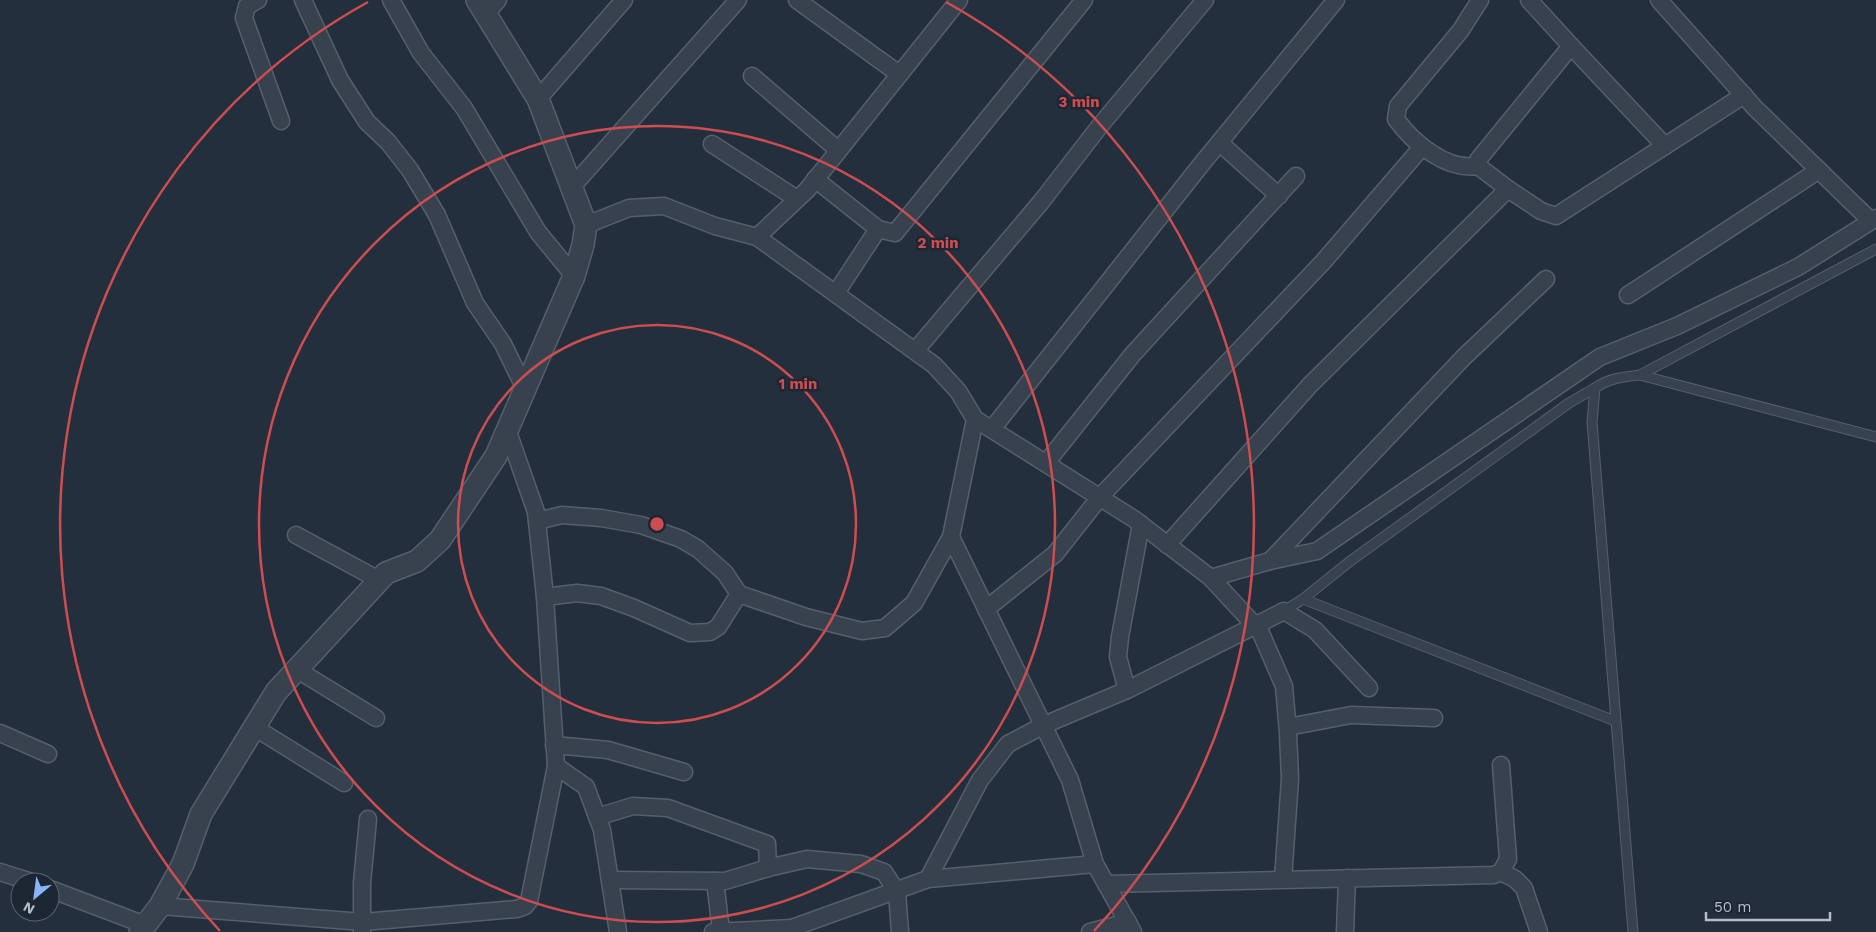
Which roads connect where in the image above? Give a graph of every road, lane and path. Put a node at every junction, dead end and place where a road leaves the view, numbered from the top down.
1 (258, 0) edge
2 (303, 0) edge
3 (391, 0) edge
4 (624, 0) edge
5 (738, 0) edge
6 (797, 0) edge
7 (1084, 0) edge
8 (1205, 0) edge
9 (1336, 0) edge
10 (1480, 0) edge
11 (1529, 0) edge
12 (1659, 0) edge
13 (950, 3) edge
14 (487, 5) edge
15 (1571, 46) junction
16 (899, 74) junction
17 (752, 76) dead end
18 (1744, 95) junction
19 (538, 99) junction
20 (280, 121) dead end
21 (1220, 143) junction
22 (712, 144) dead end
23 (1665, 146) junction
24 (1422, 147) junction
25 (838, 150) junction
26 (1478, 166) junction
27 (1819, 170) junction
28 (1296, 176) dead end
29 (815, 179) junction
30 (571, 188) junction
31 (1508, 189) junction
32 (1279, 196) junction
33 (797, 199) junction
34 (1874, 219) edge
35 (586, 225) junction
36 (878, 229) junction
37 (757, 237) junction
38 (1876, 249) edge
39 (574, 276) junction
40 (1546, 279) dead end
41 (836, 293) junction
42 (1628, 295) dead end
43 (915, 350) junction
44 (1640, 375) junction
45 (1595, 388) junction
46 (525, 390) junction
47 (975, 419) junction
48 (992, 429) junction
49 (508, 432) junction
50 (1876, 437) edge
51 (1046, 463) junction
52 (1100, 497) junction
53 (537, 520) junction
54 (1141, 524) junction
55 (296, 536) dead end
56 (951, 538) junction
57 (1167, 545) junction
58 (1270, 561) junction
59 (1210, 578) junction
60 (379, 580) junction
61 (739, 594) junction
62 (545, 597) junction
63 (1304, 599) junction
64 (986, 609) junction
65 (1284, 611) junction
66 (1255, 625) junction
67 (296, 669) junction
68 (1369, 688) dead end
69 (1127, 690) junction
70 (376, 718) dead end
71 (1434, 718) dead end
72 (1615, 721) junction
73 (1044, 725) junction
74 (254, 727) junction
75 (1288, 727) junction
76 (0, 733) edge
77 (554, 745) junction
78 (48, 754) dead end
79 (1501, 765) dead end
80 (556, 766) junction
81 (684, 772) dead end
82 (344, 783) dead end
83 (597, 817) junction
84 (368, 819) dead end
85 (1096, 864) junction
86 (768, 868) junction
87 (1500, 872) junction
88 (1347, 878) junction
89 (928, 879) junction
90 (1283, 879) junction
91 (610, 880) junction
92 (715, 881) junction
93 (1106, 884) junction
94 (897, 892) junction
95 (60, 893) edge
96 (160, 906) junction
97 (431, 924) edge
98 (362, 927) edge
99 (1131, 927) edge
100 (143, 929) edge
101 (793, 930) edge
102 (618, 932) edge
103 (717, 932) edge
104 (900, 932) edge
105 (1090, 932) edge
106 (1345, 932) edge
107 (1539, 932) edge
108 (1633, 932) edge

1 - 20 street
2 - 46 street
3 - 39 street
4 - 19 street
5 - 30 street
6 - 16 street
7 - 36 street
8 - 43 street
9 - 21 street
10 - 24 street
11 - 15 street
12 - 18 street
13 - 16 street
14 - 19 street
15 - 23 street
15 - 26 street
16 - 25 street
17 - 25 street
18 - 23 street
18 - 27 street
19 - 30 street
21 - 32 street
21 - 48 street
22 - 33 street
23 - 31 street
24 - 26 street
24 - 52 street
25 - 29 street
26 - 31 street
27 - 34 street
27 - 42 street
28 - 32 street
29 - 33 street
29 - 36 street
30 - 35 street
31 - 57 street
32 - 51 street
33 - 37 street
34 - 58 street
35 - 37 street
35 - 39 street
36 - 41 street
37 - 41 street
38 - 44 lane
39 - 46 street
40 - 58 street
41 - 43 street
43 - 47 street
44 - 45 lane
44 - 50 lane
45 - 63 lane
45 - 72 lane
46 - 49 street
47 - 48 street
47 - 56 street
48 - 51 street
49 - 53 street
49 - 60 street
51 - 52 street
52 - 54 street
52 - 64 street
53 - 61 street
53 - 62 street
54 - 57 street
54 - 69 street
55 - 60 street
56 - 61 street
56 - 64 street
57 - 59 street
58 - 59 street
59 - 66 street
60 - 67 street
61 - 62 street
62 - 77 street
63 - 65 lane
63 - 72 lane
64 - 73 street
65 - 66 street
65 - 68 street
66 - 69 street
66 - 75 street
67 - 70 street
67 - 74 street
69 - 73 street
71 - 75 street
72 - 108 lane
73 - 85 street
73 - 89 street
74 - 82 street
74 - 96 street
75 - 90 street
76 - 78 street
77 - 80 street
77 - 81 street
79 - 87 street
80 - 83 street
80 - 97 street
83 - 86 street
83 - 91 street
84 - 98 street
85 - 89 street
85 - 93 street
86 - 92 street
86 - 94 street
87 - 88 street
87 - 107 street
88 - 90 street
88 - 106 street
89 - 94 street
90 - 93 street
91 - 92 street
91 - 102 street
92 - 103 street
93 - 99 street
94 - 101 street
94 - 104 street
95 - 100 street
96 - 98 street
96 - 100 street
97 - 98 street
99 - 105 street
101 - 103 street

